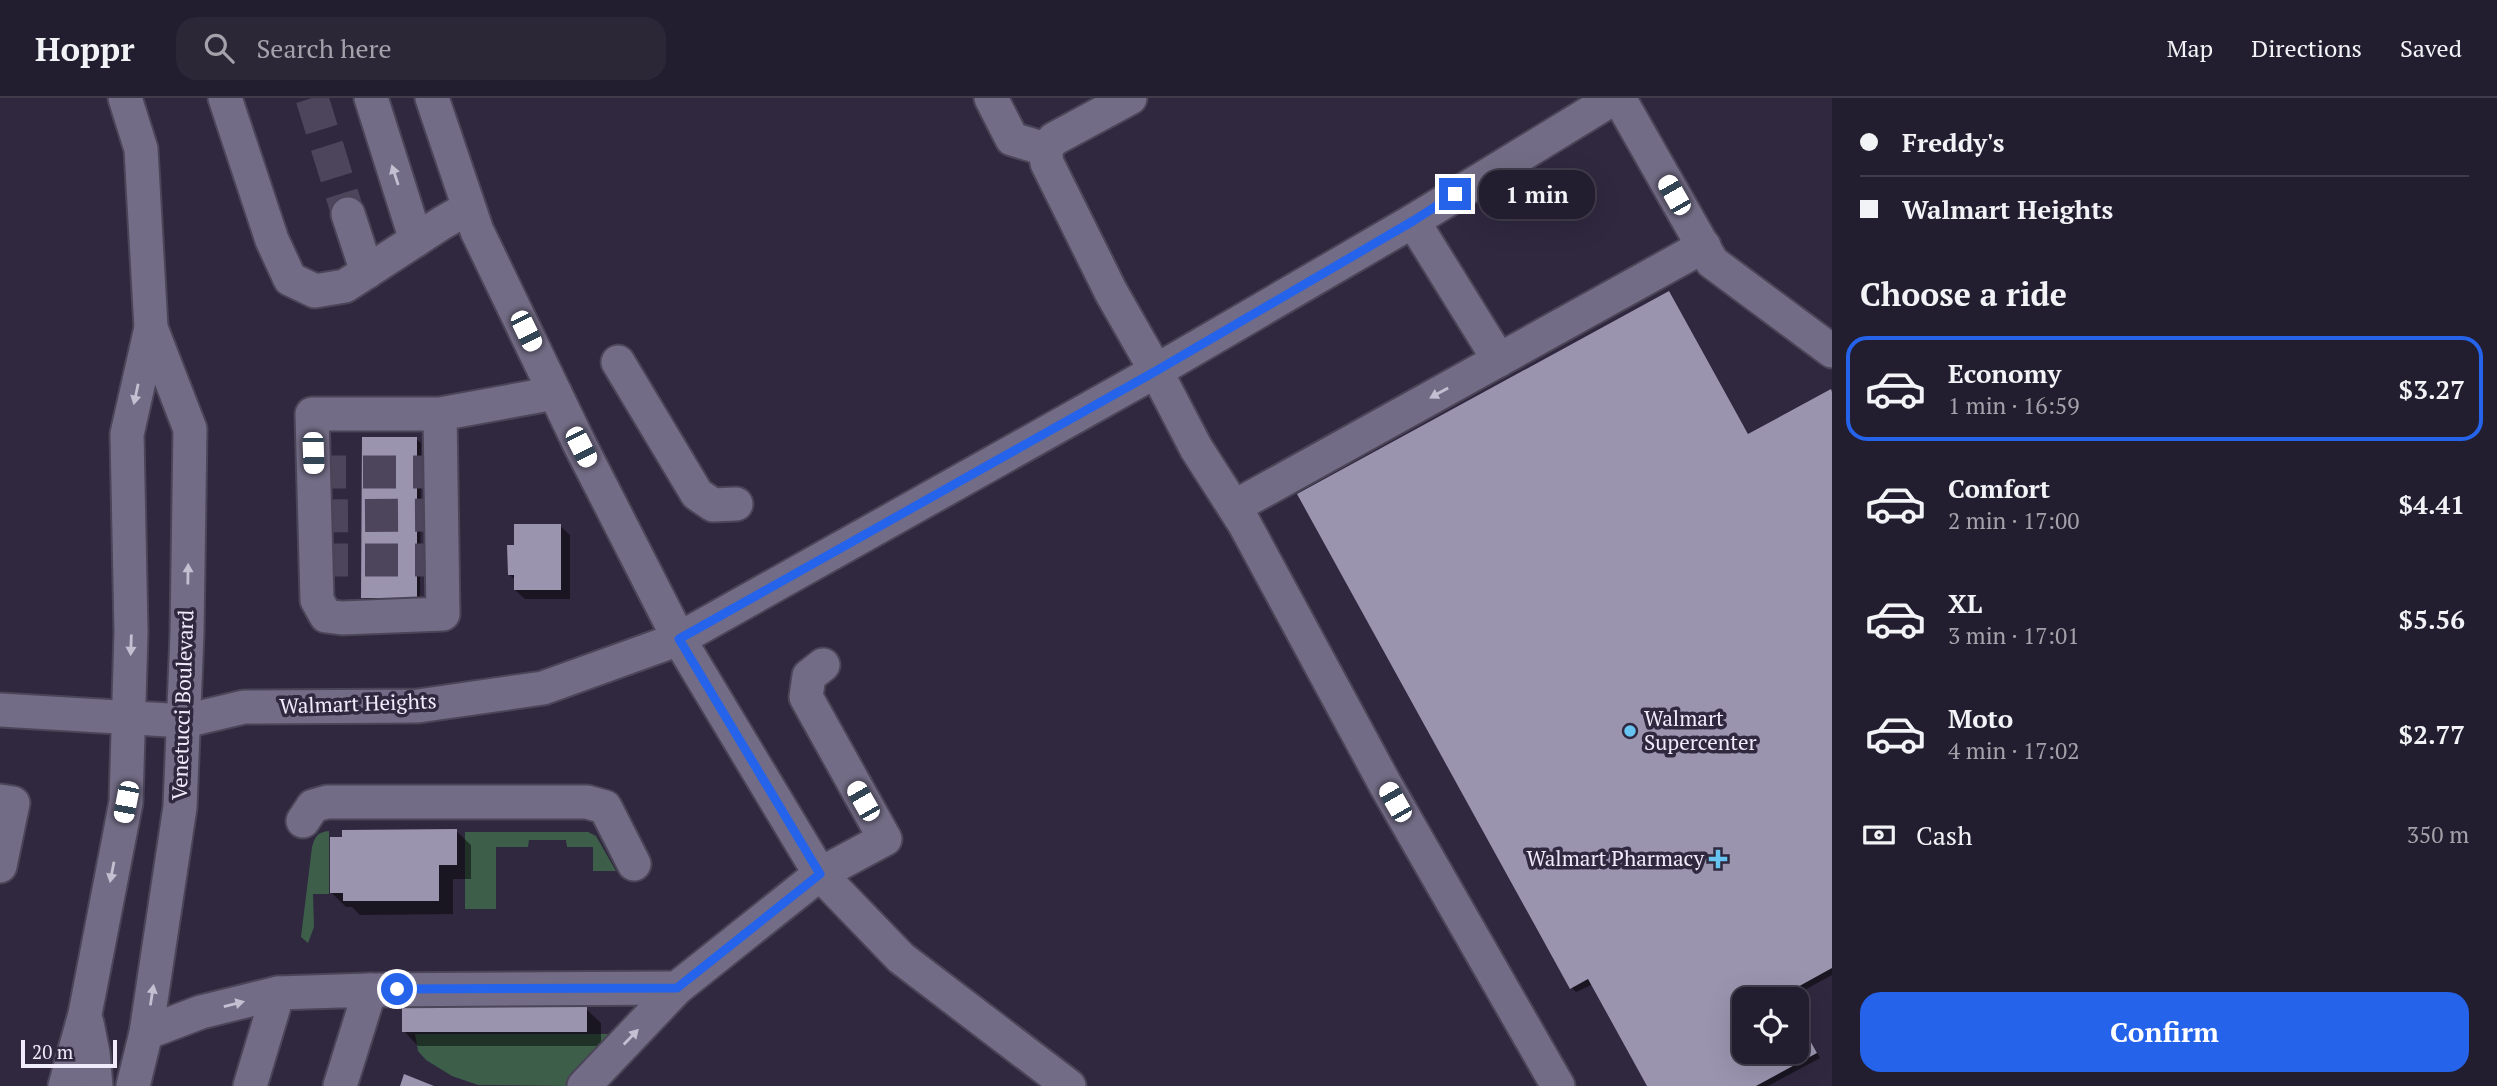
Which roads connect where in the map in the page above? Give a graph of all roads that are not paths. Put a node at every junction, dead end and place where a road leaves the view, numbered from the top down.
1 (125, 98) edge
2 (225, 98) edge
3 (371, 98) edge
4 (432, 98) edge
5 (991, 98) edge
6 (1130, 98) edge
7 (1616, 98) edge
8 (1045, 149) junction
9 (468, 208) junction
10 (348, 214) tunnel mouth
11 (1413, 221) junction
12 (416, 240) junction
13 (1704, 246) junction
14 (367, 272) junction
15 (151, 328) junction
16 (1832, 351) edge
17 (1499, 360) junction
18 (618, 362) dead end
19 (1156, 371) junction
20 (555, 393) junction
21 (440, 414) junction
22 (736, 504) dead end
23 (1234, 508) junction
24 (679, 639) junction
25 (823, 665) dead end
26 (0, 710) edge
27 (128, 717) junction
28 (185, 721) junction
29 (0, 801) edge
30 (303, 821) dead end
31 (634, 864) dead end
32 (0, 866) edge
33 (820, 874) junction
34 (677, 988) junction
35 (370, 989) junction
36 (278, 993) junction
37 (85, 1014) junction
38 (146, 1032) junction
39 (65, 1086) edge
40 (96, 1086) edge
41 (133, 1086) edge
42 (250, 1086) edge
43 (340, 1086) edge
44 (584, 1086) edge
45 (1069, 1086) edge
46 (1558, 1086) edge

1 - 15 street, Venetucci Boulevard
2 - 14 street
12 -> 3 street
4 - 9 street
5 - 8 street
6 - 8 street
7 - 11 street, Walmart Heights
7 - 13 street
8 - 19 street
9 - 12 street
9 - 20 street
10 - 14 street
11 - 17 street
11 - 19 street, Walmart Heights
12 - 14 street
13 - 16 street
13 - 17 street
15 -> 27 street, Venetucci Boulevard
28 -> 15 street, Venetucci Boulevard
17 -> 23 street
18 - 22 street
19 - 23 street
19 - 24 street, Walmart Heights
20 - 21 street
20 - 24 street
21 - 21 street
23 - 46 street
24 - 28 street, Walmart Heights
24 - 33 street
25 - 33 street
26 - 27 street, Walmart Heights
27 - 28 street, Walmart Heights
27 -> 37 street, Venetucci Boulevard
38 -> 28 street, Venetucci Boulevard
29 - 32 street
30 - 31 street
33 - 34 street
33 - 45 street
34 - 35 street
44 -> 34 street
35 - 36 street
35 - 43 street
38 -> 36 street
36 - 42 street
37 - 39 street, Venetucci Boulevard
37 - 40 street
38 - 41 street, Venetucci Boulevard

